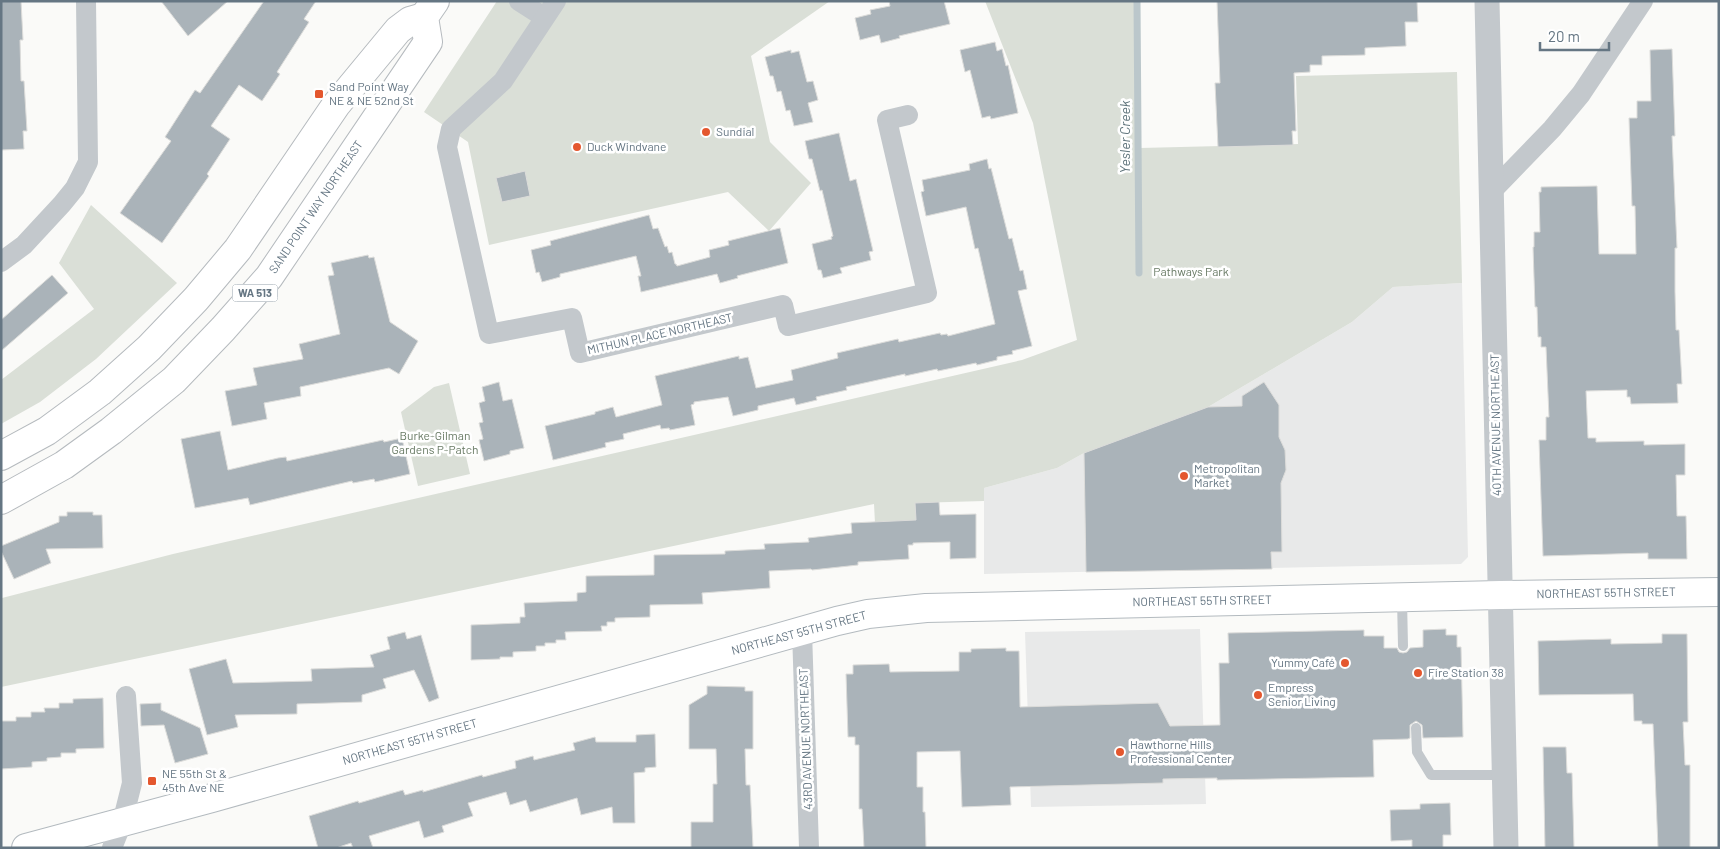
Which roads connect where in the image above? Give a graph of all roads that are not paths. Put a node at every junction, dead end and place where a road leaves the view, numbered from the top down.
1 (86, 1) edge
2 (519, 1) edge
3 (556, 1) edge
4 (1487, 1) edge
5 (1643, 1) edge
6 (430, 9) edge
7 (544, 18) junction
8 (908, 116) dead end
9 (1491, 192) junction
10 (1, 262) edge
11 (1, 456) edge
12 (1, 500) edge
13 (1719, 592) edge
14 (1500, 595) junction
15 (1402, 597) junction
16 (802, 631) junction
17 (1403, 646) dead end
18 (126, 696) dead end
19 (1416, 728) dead end
20 (1504, 774) junction
21 (117, 836) edge
22 (26, 848) edge
23 (809, 848) edge
24 (1506, 848) edge

1 - 10 street
2 - 7 street
3 - 7 street, MITHUN PLACE NORTHEAST
4 - 9 street, 40TH AVENUE NORTHEAST
5 - 9 street
6 - 11 main road, SAND POINT WAY NORTHEAST / WA 513
6 - 12 main road, SAND POINT WAY NORTHEAST / WA 513
7 - 8 street, MITHUN PLACE NORTHEAST
9 - 14 street, 40TH AVENUE NORTHEAST
13 - 14 main road, NORTHEAST 55TH STREET
14 - 15 main road, NORTHEAST 55TH STREET
14 - 20 street, 40TH AVENUE NORTHEAST
15 - 16 main road, NORTHEAST 55TH STREET
15 - 17 lane
16 - 21 main road, NORTHEAST 55TH STREET
16 - 23 street, 43RD AVENUE NORTHEAST
18 - 21 street
19 - 20 lane
20 - 24 street, 40TH AVENUE NORTHEAST
21 - 22 main road, NORTHEAST 55TH STREET

